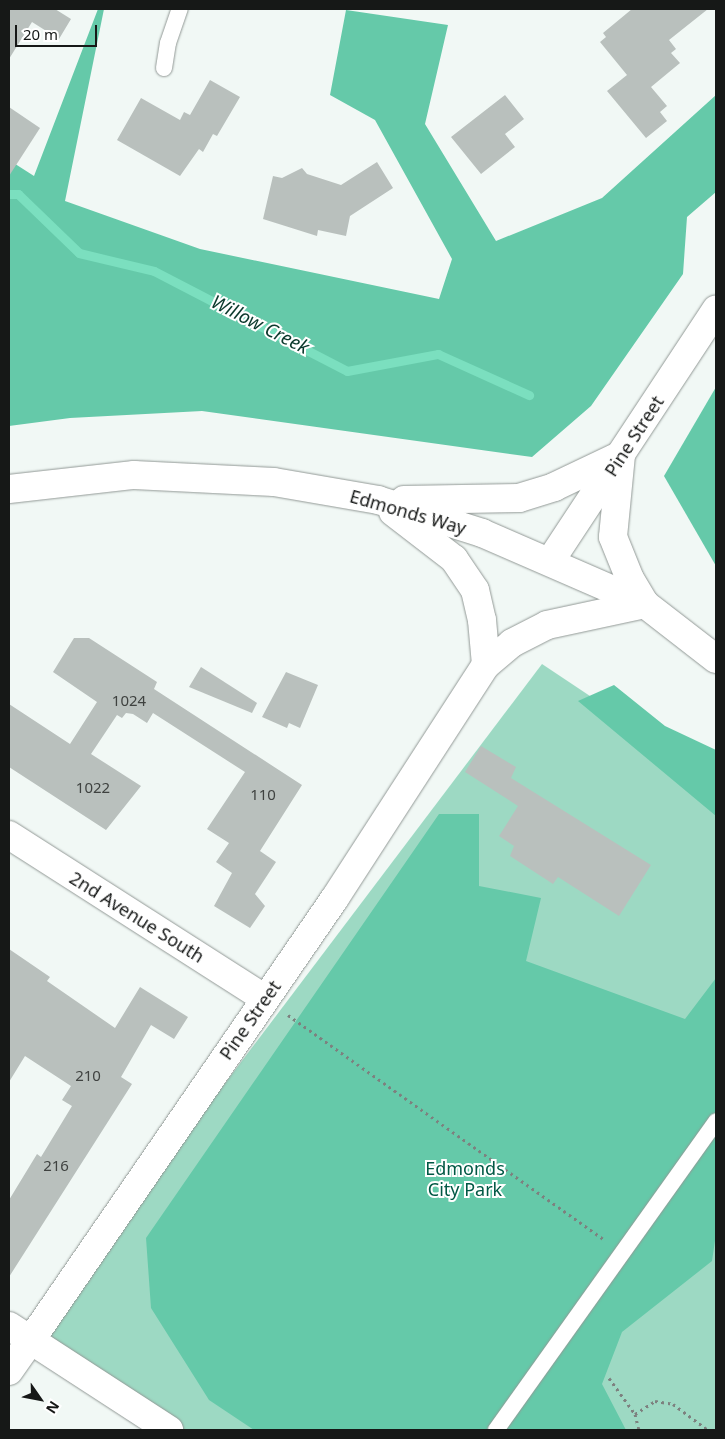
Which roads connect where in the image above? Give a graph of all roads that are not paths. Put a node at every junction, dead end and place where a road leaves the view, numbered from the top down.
1 (180, 9) edge
2 (164, 68) dead end
3 (716, 310) edge
4 (622, 455) junction
5 (9, 489) edge
6 (378, 500) junction
7 (551, 560) junction
8 (645, 604) junction
9 (710, 657) edge
10 (486, 665) junction
11 (9, 835) edge
12 (265, 999) junction
13 (716, 1122) edge
14 (20, 1332) edge
15 (9, 1371) edge
16 (169, 1430) edge
17 (496, 1430) edge

1 - 2 lane
3 - 4 street, Pine Street
4 - 6 street
4 - 7 street, Pine Street
4 - 8 street
5 - 6 street, Edmonds Way
6 - 7 street, Edmonds Way
6 - 10 street
7 - 8 street, Edmonds Way
8 - 9 street, Edmonds Way
8 - 10 street, Pine Street
10 - 12 street, Pine Street
11 - 12 street, 2nd Avenue South
12 - 14 street, Pine Street
13 - 17 lane
14 - 15 street, Pine Street
14 - 16 street

